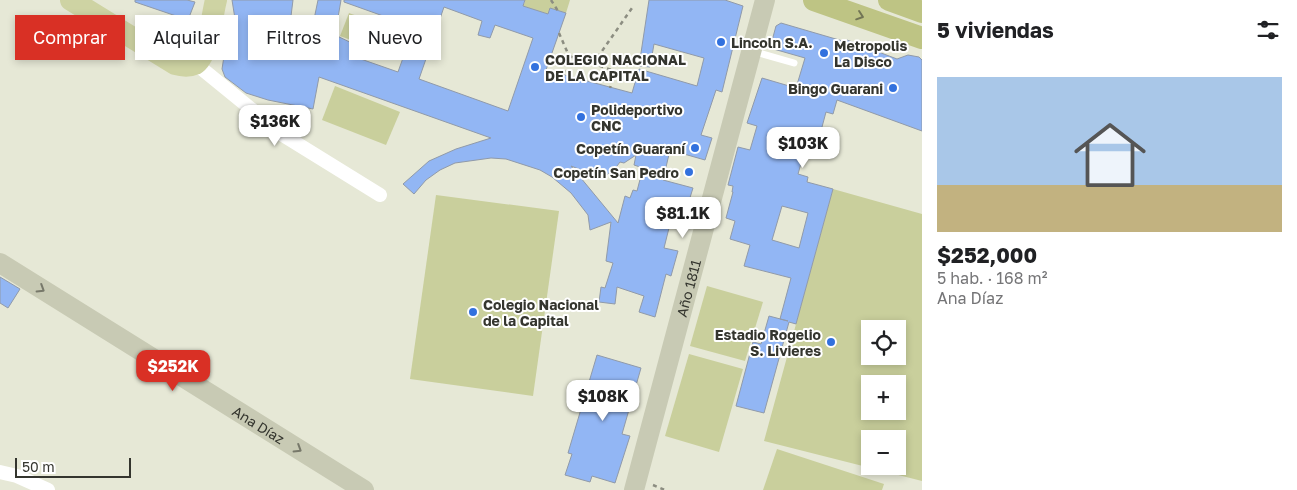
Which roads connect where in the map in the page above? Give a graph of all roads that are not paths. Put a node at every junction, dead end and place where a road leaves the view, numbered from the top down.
1 (71, 0) edge
2 (216, 0) edge
3 (765, 0) edge
4 (814, 0) edge
5 (889, 0) edge
6 (919, 25) edge
7 (752, 51) junction
8 (794, 63) dead end
9 (196, 64) junction
10 (380, 195) dead end
11 (0, 264) edge
12 (0, 472) edge
13 (640, 488) edge
14 (48, 490) edge
15 (364, 490) edge

1 - 9 main road
2 - 9 main road
3 - 7 main road, Año 1811
4 -> 6 highway
5 - 6 highway
7 - 8 lane
7 - 13 main road, Año 1811
9 - 10 street
11 -> 15 main road, Ana Díaz
12 - 14 street

